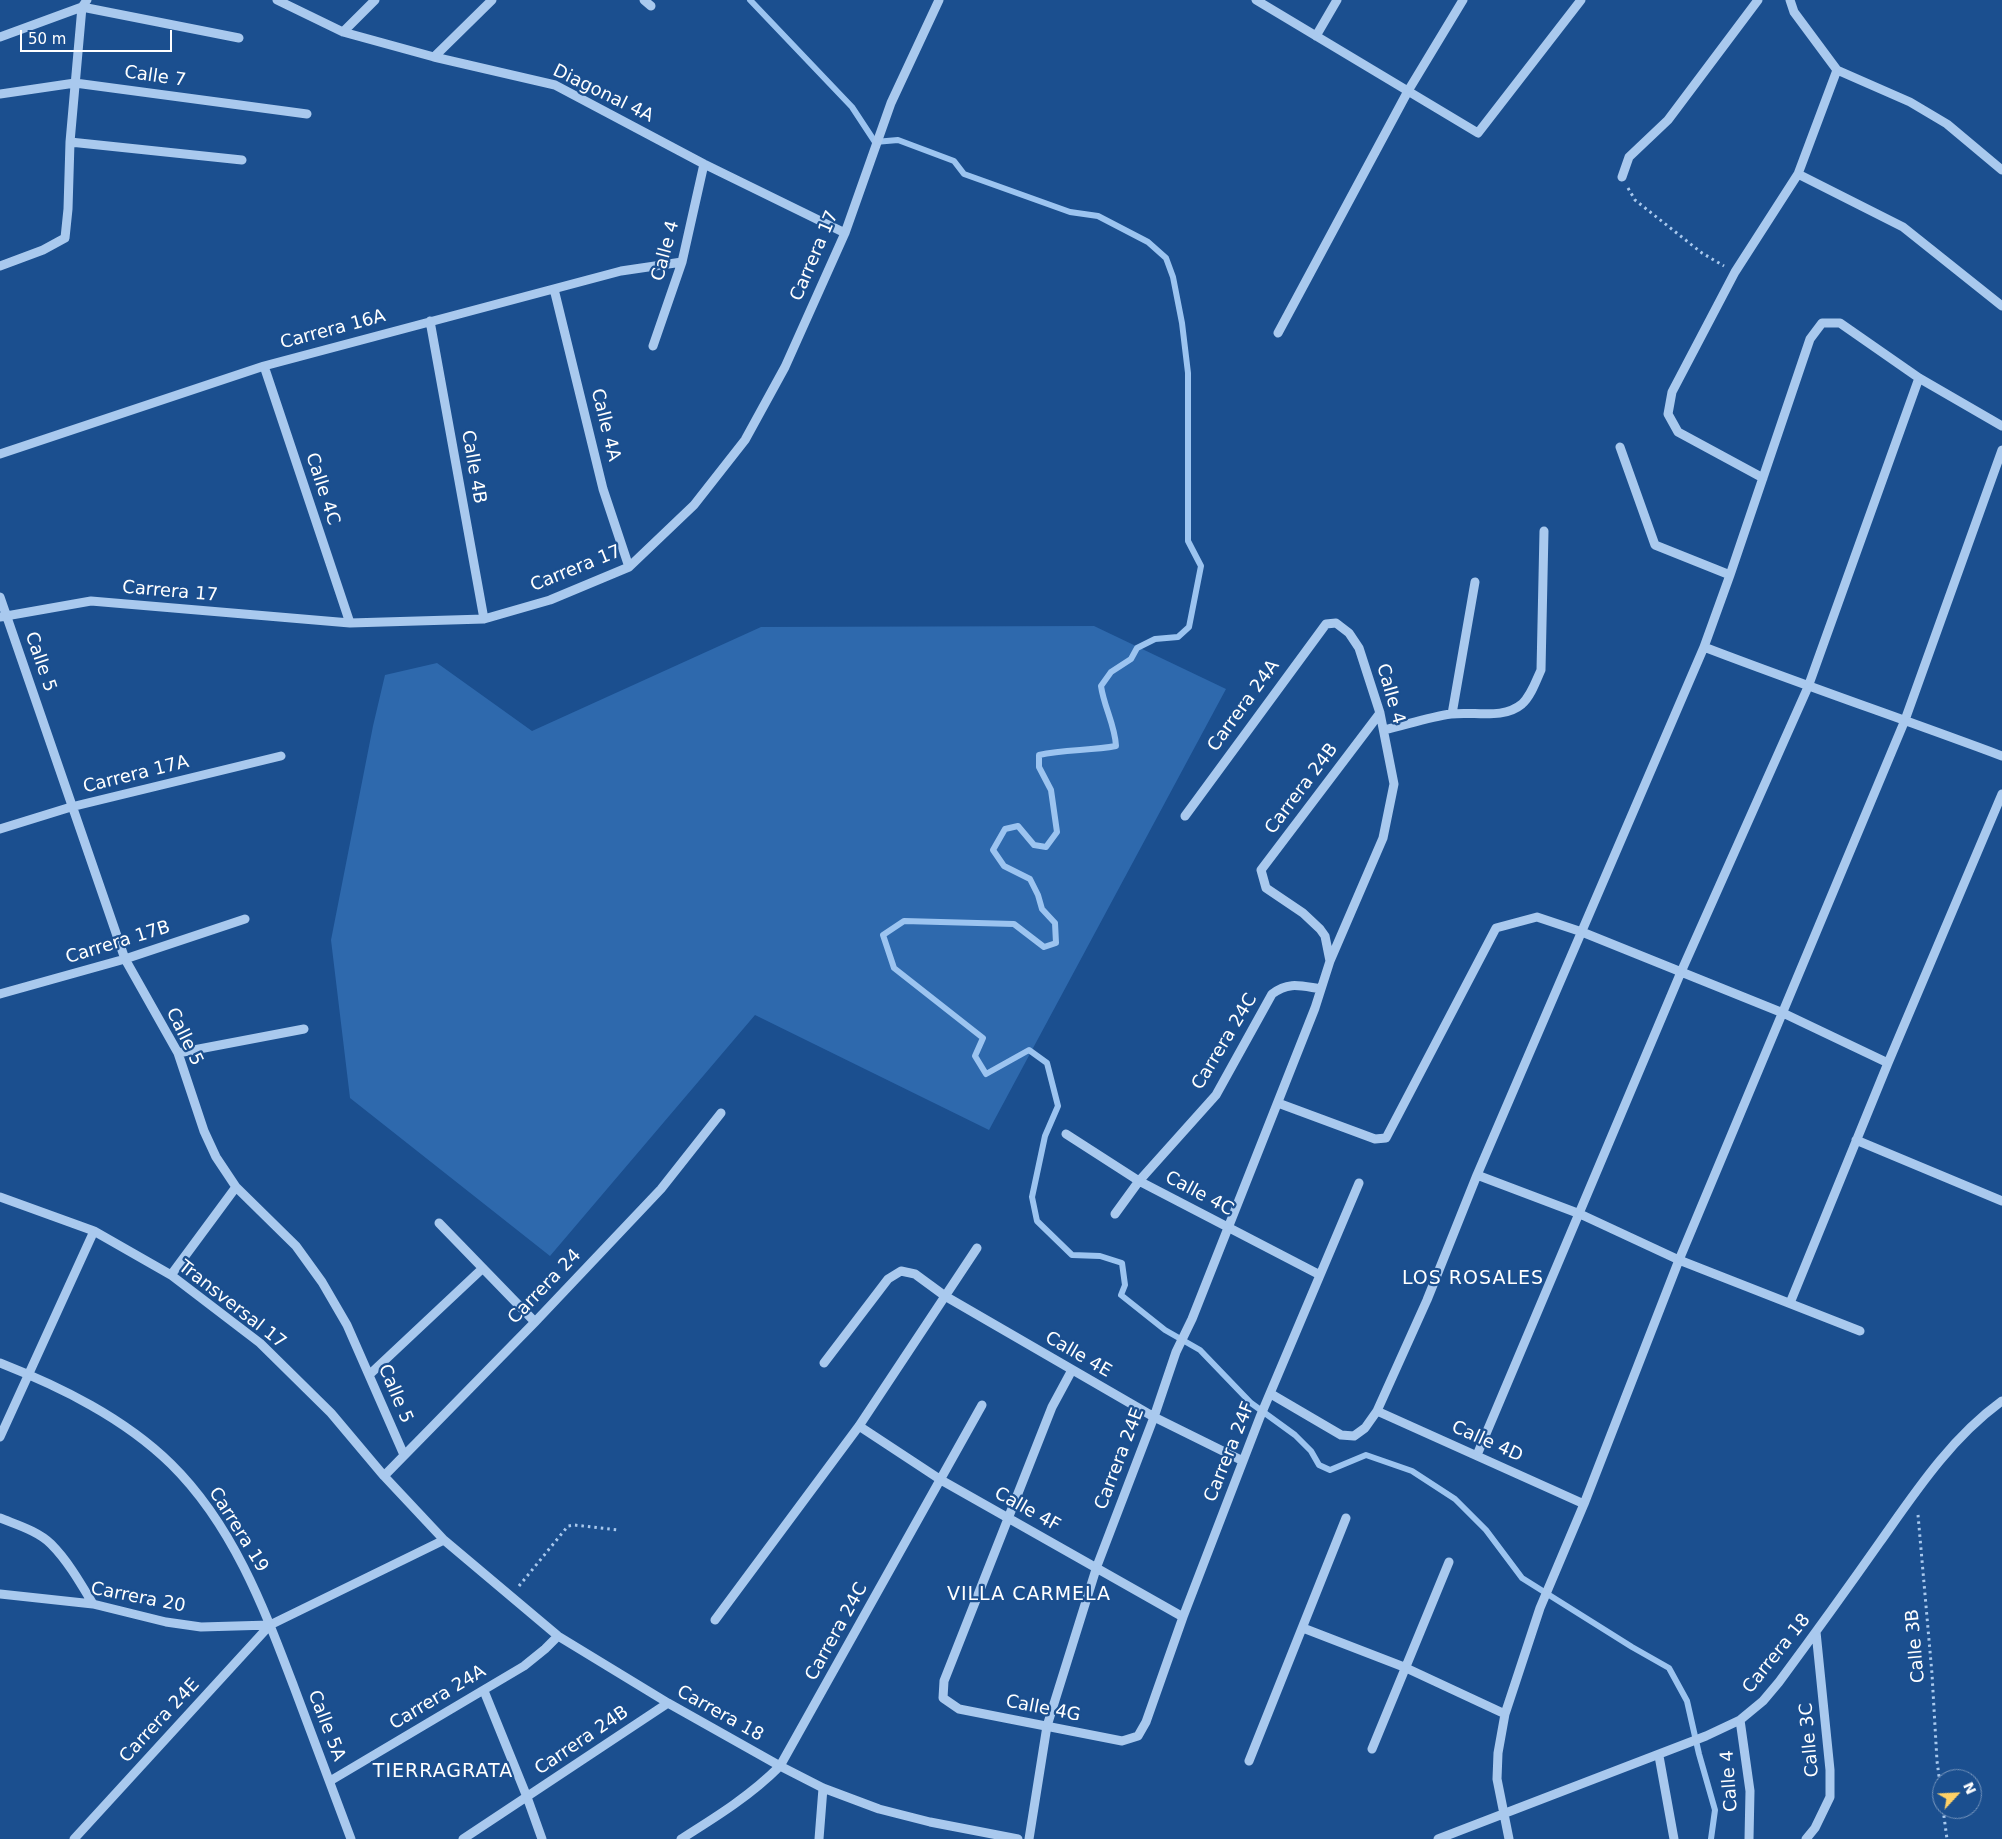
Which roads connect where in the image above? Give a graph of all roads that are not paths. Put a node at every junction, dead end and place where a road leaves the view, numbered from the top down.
1 (278, 0) edge
2 (375, 0) edge
3 (492, 0) edge
4 (939, 0) edge
5 (1256, 0) edge
6 (1336, 0) edge
7 (1463, 0) edge
8 (1581, 0) edge
9 (1758, 0) edge
10 (1790, 0) edge
11 (84, 3) edge
12 (343, 32) junction
13 (1316, 36) junction
14 (0, 37) edge
15 (239, 38) dead end
16 (434, 57) junction
17 (1837, 70) junction
18 (75, 82) junction
19 (1408, 91) junction
20 (0, 94) edge
21 (306, 114) dead end
22 (70, 142) junction
23 (242, 160) dead end
24 (704, 164) junction
25 (2002, 170) edge
26 (1798, 174) junction
27 (1622, 177) road end
28 (845, 232) junction
29 (682, 262) junction
30 (0, 266) edge
31 (554, 288) junction
32 (2002, 306) edge
33 (430, 321) junction
34 (1278, 333) dead end
35 (654, 346) dead end
36 (264, 366) junction
37 (1919, 378) junction
38 (2002, 426) edge
39 (1620, 447) dead end
40 (2002, 450) edge
41 (0, 454) edge
42 (1763, 478) junction
43 (1544, 532) dead end
44 (629, 568) junction
45 (1730, 575) junction
46 (1475, 582) dead end
47 (0, 598) edge
48 (3, 616) edge
49 (484, 619) junction
50 (350, 623) junction
51 (1336, 623) joint
52 (1704, 647) junction
53 (1808, 687) junction
54 (1380, 713) junction
55 (1452, 714) junction
56 (1905, 720) junction
57 (1384, 730) junction
58 (281, 756) dead end
59 (2002, 756) edge
60 (2002, 794) edge
61 (71, 808) junction
62 (1185, 816) dead end
63 (0, 829) edge
64 (245, 919) dead end
65 (1582, 932) junction
66 (125, 960) junction
67 (1330, 961) junction
68 (1681, 972) junction
69 (1321, 989) junction
70 (0, 994) edge
71 (1782, 1013) junction
72 (304, 1029) dead end
73 (178, 1053) junction
74 (1888, 1063) junction
75 (1278, 1103) junction
76 (721, 1113) dead end
77 (1066, 1134) dead end
78 (1856, 1140) junction
79 (1477, 1175) junction
80 (1140, 1181) junction
81 (1359, 1183) dead end
82 (236, 1188) junction
83 (0, 1197) edge
84 (2002, 1201) edge
85 (1115, 1214) dead end
86 (1580, 1214) junction
87 (439, 1224) dead end
88 (1228, 1228) junction
89 (94, 1231) junction
90 (978, 1248) dead end
91 (1679, 1260) junction
92 (483, 1268) junction
93 (171, 1275) junction
94 (1320, 1275) junction
95 (945, 1296) junction
96 (1790, 1303) junction
97 (534, 1322) junction
98 (1860, 1331) dead end
99 (0, 1363) edge
100 (824, 1363) dead end
101 (1072, 1370) junction
102 (29, 1374) junction
103 (369, 1375) junction
104 (1269, 1397) junction
105 (2002, 1401) edge
106 (982, 1405) dead end
107 (1377, 1411) junction
108 (1154, 1417) junction
109 (858, 1426) junction
110 (0, 1437) edge
111 (404, 1455) junction
112 (1478, 1455) junction
113 (1243, 1461) junction
114 (384, 1476) junction
115 (941, 1480) junction
116 (1584, 1504) junction
117 (0, 1518) edge
118 (1009, 1518) junction
119 (1346, 1518) dead end
120 (444, 1540) junction
121 (1449, 1562) dead end
122 (1097, 1566) junction
123 (0, 1594) edge
124 (93, 1604) junction
125 (1183, 1617) junction
126 (715, 1620) dead end
127 (270, 1625) junction
128 (1303, 1628) junction
129 (1816, 1632) junction
130 (558, 1636) junction
131 (1404, 1668) junction
132 (484, 1690) junction
133 (668, 1703) junction
134 (1505, 1714) junction
135 (1740, 1720) junction
136 (1048, 1726) junction
137 (1138, 1736) joint
138 (1372, 1749) dead end
139 (1659, 1756) junction
140 (1249, 1761) dead end
141 (780, 1766) junction
142 (330, 1781) junction
143 (823, 1788) junction
144 (528, 1797) junction
145 (1504, 1815) junction
146 (74, 1839) edge
147 (351, 1839) edge
148 (463, 1839) edge
149 (542, 1839) edge
150 (680, 1839) edge
151 (819, 1839) edge
152 (1018, 1839) edge
153 (1028, 1839) edge
154 (1438, 1839) edge
155 (1509, 1839) edge
156 (1674, 1839) edge
157 (1748, 1839) edge
158 (1806, 1839) edge

1 - 12 street, Diagonal 4A
2 - 12 street
3 - 16 street
4 - 28 street, Carrera 17
5 - 13 street
6 - 13 street
7 - 19 street
8 - 19 street
9 - 27 street
10 - 17 street
11 - 14 street
11 - 15 street
11 - 18 street
12 - 16 street, Diagonal 4A
13 - 19 street
16 - 24 street, Diagonal 4A
17 - 25 street
17 - 26 street
18 - 20 street, Calle 7
18 - 21 street, Calle 7
18 - 22 street
19 - 34 street
22 - 23 street
22 - 30 street
24 - 28 street, Diagonal 4A
24 - 29 street, Calle 4
26 - 32 street
26 - 42 street
28 - 44 street, Carrera 17
29 - 31 street, Carrera 16A
29 - 35 street, Calle 4
31 - 33 street, Carrera 16A
31 - 44 street, Calle 4A
33 - 36 street, Carrera 16A
33 - 49 street, Calle 4B
36 - 41 street, Carrera 16A
36 - 50 street, Calle 4C
37 - 38 street
37 - 42 street
37 - 53 street
39 - 45 street
40 - 56 street
42 - 45 street
43 - 55 street
44 - 49 street, Carrera 17
45 - 52 street
46 - 55 street
47 - 48 street, Calle 5
48 - 50 street, Carrera 17
48 - 61 street, Calle 5
49 - 50 street, Carrera 17
51 - 54 street, Calle 4
51 - 62 street, Carrera 24A
52 - 53 street
52 - 65 street
53 - 56 street
53 - 68 street
54 - 57 street, Calle 4
54 - 67 street, Carrera 24B
55 - 57 street
56 - 59 street
56 - 71 street
57 - 67 street, Calle 4
58 - 61 street, Carrera 17A
60 - 74 street
61 - 63 street, Carrera 17A
61 - 66 street, Calle 5
64 - 66 street, Carrera 17B
65 - 68 street
65 - 75 street
65 - 79 street
66 - 70 street, Carrera 17B
66 - 73 street, Calle 5
67 - 69 street
68 - 71 street
68 - 86 street
69 - 75 street
69 - 80 street, Carrera 24C
71 - 74 street
71 - 91 street
72 - 73 street
73 - 82 street, Calle 5
74 - 78 street
75 - 88 street, Carrera 24E
76 - 97 street, Carrera 24
77 - 80 street, Calle 4C
78 - 84 street
78 - 96 street
79 - 86 street
79 - 107 street
80 - 85 street, Carrera 24C
80 - 88 street, Calle 4C
81 - 94 street, Carrera 24F
82 - 93 street
82 - 103 street, Calle 5
83 - 89 street, Transversal 17
86 - 91 street
86 - 112 street
87 - 92 street
88 - 94 street, Calle 4C
88 - 108 street, Carrera 24E
89 - 93 street, Transversal 17
89 - 102 street
90 - 95 street
91 - 96 street
91 - 116 street
92 - 97 street
92 - 103 street
93 - 114 street, Transversal 17
94 - 104 street, Carrera 24F
95 - 100 street, Calle 4E
95 - 101 street, Calle 4E
95 - 109 street
96 - 98 street
97 - 111 street, Carrera 24
99 - 102 street, Carrera 19
101 - 108 street, Calle 4E
101 - 118 street
102 - 110 street
102 - 127 street, Carrera 19
103 - 111 street, Calle 5
104 - 107 street
104 - 113 street, Carrera 24F
105 - 129 street, Carrera 18
106 - 115 street, Carrera 24C
107 - 112 street, Calle 4D
108 - 113 street, Calle 4E
108 - 122 street, Carrera 24E
109 - 115 street, Calle 4F
109 - 126 street
111 - 114 street, Carrera 24
112 - 116 street, Calle 4D
113 - 125 street, Carrera 24F
114 - 120 street, Transversal 17
115 - 118 street, Calle 4F
115 - 141 street, Carrera 24C
116 - 134 street
117 - 124 street
118 - 122 street, Calle 4F
118 - 136 street, Calle 4G
119 - 128 street
120 - 127 street
120 - 130 street, Carrera 18
121 - 131 street
122 - 125 street, Calle 4F
122 - 136 street, Carrera 24E
123 - 124 street, Carrera 20
124 - 127 street, Carrera 20
125 - 137 street, Carrera 24F
127 - 142 street, Calle 5A
127 - 146 street, Carrera 24E
128 - 131 street
128 - 140 street
129 - 135 street, Carrera 18
129 - 158 street, Calle 3C
130 - 132 street, Carrera 24A
130 - 133 street, Carrera 18
131 - 134 street
131 - 138 street
132 - 142 street, Carrera 24A
132 - 144 street
133 - 141 street, Carrera 18
133 - 144 street, Carrera 24B
134 - 145 street
135 - 139 street, Carrera 18
135 - 157 street, Calle 4
136 - 137 street, Calle 4G
136 - 153 street, Carrera 24E
139 - 145 street, Carrera 18
139 - 156 street
141 - 143 street, Carrera 18
141 - 150 street, Carrera 24C
142 - 147 street, Calle 5A
143 - 151 street
143 - 152 street, Carrera 18
144 - 148 street, Carrera 24B
144 - 149 street
145 - 154 street, Carrera 18
145 - 155 street

